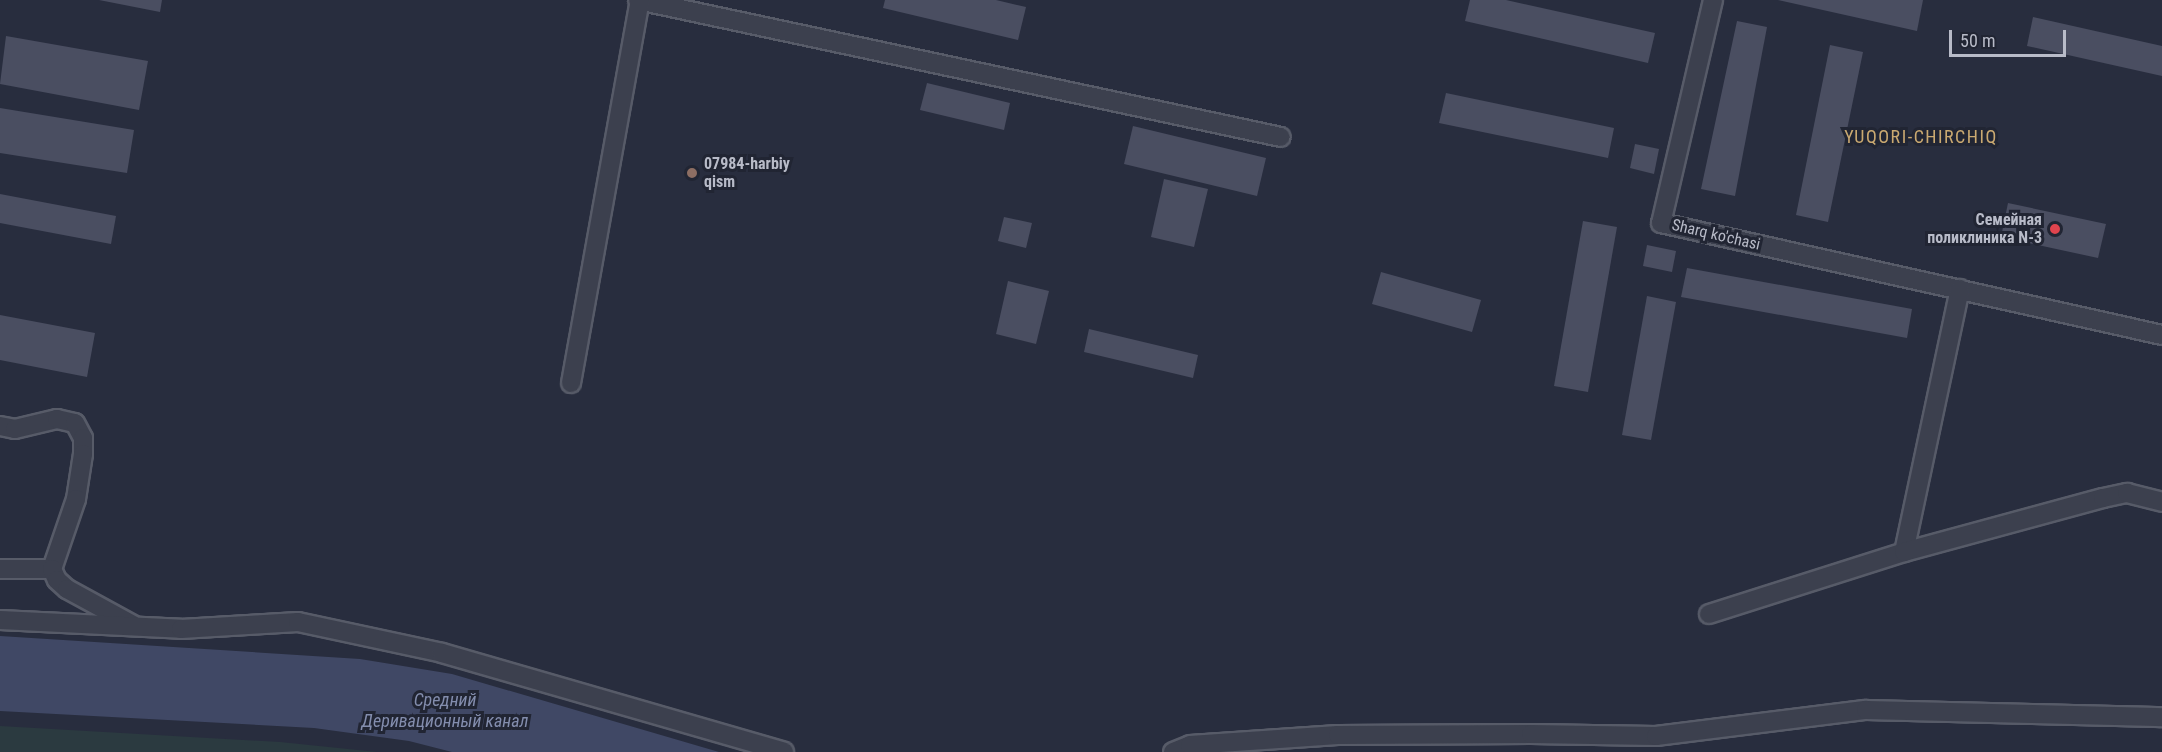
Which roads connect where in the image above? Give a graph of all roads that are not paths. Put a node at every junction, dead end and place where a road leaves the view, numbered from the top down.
1 (640, 0) edge
2 (1713, 0) edge
3 (1281, 137) dead end
4 (1960, 289) junction
5 (2162, 335) edge
6 (571, 383) dead end
7 (0, 426) edge
8 (2162, 502) edge
9 (1904, 552) junction
10 (0, 569) edge
11 (52, 569) junction
12 (1709, 614) dead end
13 (0, 620) edge
14 (137, 627) junction
15 (2162, 717) edge
16 (784, 752) edge
17 (1173, 752) edge

1 - 3 street
1 - 6 street
2 - 4 street, Sharq ko'chasi
4 - 5 street, Sharq ko'chasi
4 - 9 street
7 - 11 street
8 - 9 street
9 - 12 street
10 - 11 street
11 - 14 street
13 - 14 street
14 - 16 street
15 - 17 street

